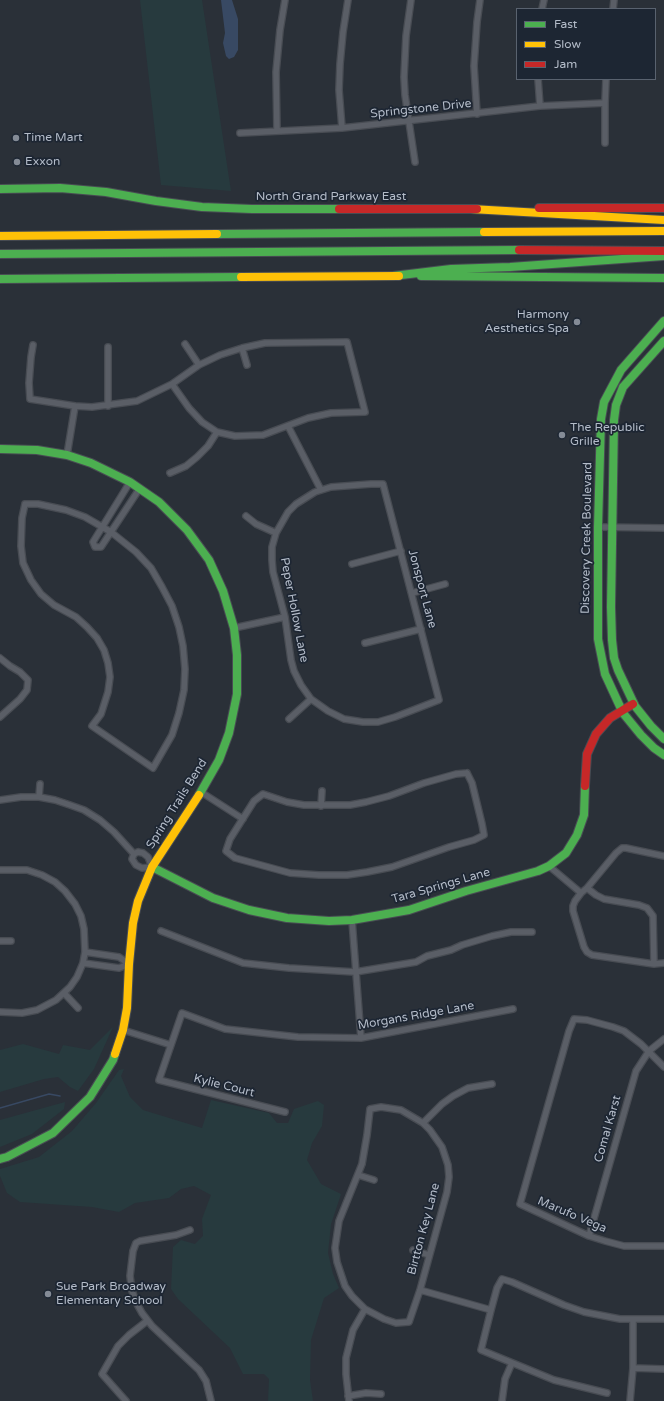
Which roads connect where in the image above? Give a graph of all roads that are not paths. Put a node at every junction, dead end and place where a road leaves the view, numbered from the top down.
1 (285, 0) edge
2 (348, 0) edge
3 (411, 0) edge
4 (480, 0) edge
5 (538, 80) edge
6 (606, 80) edge
7 (605, 103) junction
8 (540, 106) junction
9 (478, 114) junction
10 (409, 121) junction
11 (342, 128) junction
12 (277, 131) junction
13 (240, 133) dead end
14 (605, 143) dead end
15 (414, 162) dead end
16 (0, 189) edge
17 (664, 208) edge
18 (471, 209) junction
19 (664, 220) edge
20 (664, 231) edge
21 (0, 236) edge
22 (664, 251) edge
23 (0, 254) edge
24 (664, 256) edge
25 (393, 276) junction
26 (664, 278) edge
27 (0, 279) edge
28 (664, 321) edge
29 (664, 341) edge
30 (185, 344) dead end
31 (33, 345) dead end
32 (108, 347) dead end
33 (242, 348) junction
34 (199, 365) junction
35 (247, 365) dead end
36 (172, 384) junction
37 (75, 406) junction
38 (108, 406) junction
39 (288, 426) junction
40 (217, 432) junction
41 (0, 449) edge
42 (67, 456) junction
43 (170, 473) dead end
44 (130, 482) junction
45 (383, 484) joint
46 (140, 488) junction
47 (321, 490) junction
48 (246, 516) dead end
49 (102, 526) junction
50 (598, 526) junction
51 (612, 527) junction
52 (664, 528) edge
53 (111, 532) junction
54 (276, 533) junction
55 (401, 551) junction
56 (352, 564) dead end
57 (445, 584) dead end
58 (412, 593) junction
59 (598, 606) junction
60 (611, 607) junction
61 (285, 617) junction
62 (234, 628) junction
63 (421, 629) junction
64 (365, 643) dead end
65 (0, 658) edge
66 (312, 699) junction
67 (440, 700) joint
68 (633, 704) junction
69 (622, 710) junction
70 (0, 717) edge
71 (289, 719) dead end
72 (664, 739) edge
73 (664, 755) edge
74 (40, 784) dead end
75 (322, 791) dead end
76 (201, 792) junction
77 (38, 797) junction
78 (0, 800) edge
79 (321, 806) junction
80 (243, 819) junction
81 (134, 854) junction
82 (664, 856) edge
83 (550, 866) junction
84 (152, 867) junction
85 (0, 870) edge
86 (587, 888) junction
87 (581, 894) junction
88 (352, 920) junction
89 (161, 931) dead end
90 (532, 932) dead end
91 (0, 940) edge
92 (11, 942) dead end
93 (85, 952) junction
94 (102, 954) junction
95 (83, 963) junction
96 (129, 964) junction
97 (654, 964) junction
98 (664, 964) edge
99 (101, 965) junction
100 (355, 972) junction
101 (64, 993) junction
102 (78, 1008) dead end
103 (513, 1009) dead end
104 (0, 1012) edge
105 (123, 1030) junction
106 (362, 1038) junction
107 (664, 1039) edge
108 (171, 1045) junction
109 (649, 1051) junction
110 (664, 1067) edge
111 (492, 1084) dead end
112 (285, 1112) dead end
113 (424, 1123) junction
114 (0, 1159) edge
115 (358, 1175) junction
116 (374, 1180) dead end
117 (190, 1230) dead end
118 (589, 1236) junction
119 (664, 1246) edge
120 (413, 1250) dead end
121 (429, 1255) junction
122 (420, 1290) junction
123 (365, 1309) junction
124 (491, 1310) junction
125 (633, 1319) junction
126 (664, 1319) edge
127 (146, 1321) junction
128 (512, 1363) junction
129 (633, 1368) junction
130 (664, 1369) edge
131 (607, 1393) dead end
132 (381, 1394) dead end
133 (349, 1398) edge
134 (126, 1401) edge
135 (212, 1401) edge
136 (502, 1401) edge
137 (630, 1401) edge

1 - 12 street
2 - 11 street
3 - 10 street
4 - 9 street
5 - 8 street
6 - 7 street
7 - 8 street, Springstone Drive
7 - 14 street
8 - 9 street, Springstone Drive
9 - 10 street, Springstone Drive
10 - 11 street, Springstone Drive
10 - 15 street
11 - 12 street, Springstone Drive
12 - 13 street, Springstone Drive
16 - 18 main road, North Grand Parkway East
17 - 18 main road, North Grand Parkway East
18 - 19 main road
20 - 21 main road
22 - 23 main road
24 - 25 main road
25 - 26 main road
25 - 27 main road
28 - 50 main road, Discovery Creek Boulevard
29 - 51 main road, Discovery Creek Boulevard
30 - 34 street
31 - 37 street
32 - 38 street
33 - 34 street
33 - 35 street
33 - 39 street
34 - 36 street
36 - 38 street
36 - 40 street
37 - 38 street
37 - 42 street
39 - 40 street
39 - 47 street
40 - 43 street
41 - 42 main road, Spring Trails Bend
42 - 44 main road, Spring Trails Bend
44 - 46 main road, Spring Trails Bend
44 - 49 street
45 - 47 street, Peper Hollow Lane
45 - 55 street, Jonsport Lane
46 - 53 street
46 - 62 main road, Spring Trails Bend
47 - 54 street, Peper Hollow Lane
48 - 54 street
49 - 53 street
49 - 53 street
49 - 53 street
50 - 51 street
50 - 59 main road, Discovery Creek Boulevard
51 - 52 street
51 - 60 main road, Discovery Creek Boulevard
54 - 61 street, Peper Hollow Lane
55 - 56 street
55 - 58 street, Jonsport Lane
57 - 58 street
58 - 63 street, Jonsport Lane
59 - 60 main road
59 - 69 main road, Discovery Creek Boulevard
60 - 68 main road, Discovery Creek Boulevard
61 - 62 street
61 - 66 street, Peper Hollow Lane
62 - 76 main road, Spring Trails Bend
63 - 64 street
63 - 67 street, Jonsport Lane
65 - 70 street
66 - 67 street, Peper Hollow Lane
66 - 71 street
68 - 69 main road, Tara Springs Lane
68 - 72 main road, Discovery Creek Boulevard
69 - 73 main road, Discovery Creek Boulevard
69 - 83 main road, Tara Springs Lane
74 - 77 street
75 - 79 street
76 - 80 street
76 - 84 main road, Spring Trails Bend
77 - 78 street
77 - 81 street
79 - 80 street
79 - 80 street
81 - 84 street
81 - 84 street
82 - 86 street
83 - 87 street
83 - 88 main road, Tara Springs Lane
84 - 88 main road, Tara Springs Lane
84 - 96 main road, Spring Trails Bend
85 - 93 street
86 - 87 street
86 - 97 street
87 - 97 street
88 - 100 street
89 - 100 street
90 - 100 street
91 - 92 street
93 - 94 street
93 - 95 street
94 - 96 street
94 - 99 street
95 - 99 street
95 - 101 street
96 - 99 street
96 - 105 main road, Spring Trails Bend
97 - 98 street
100 - 106 street
101 - 102 street
101 - 104 street
103 - 106 street, Morgans Ridge Lane
105 - 108 street
105 - 114 main road, Spring Trails Bend
106 - 108 street, Morgans Ridge Lane
107 - 109 street, Comal Karst
108 - 112 street, Kylie Court
109 - 110 street
109 - 118 street, Comal Karst
109 - 118 street, Marufo Vega
111 - 113 street
113 - 115 street
113 - 121 street, Birtton Key Lane
115 - 116 street
115 - 123 street
117 - 127 street
118 - 119 street, Marufo Vega
120 - 121 street
121 - 122 street, Birtton Key Lane
122 - 123 street, Birtton Key Lane
122 - 124 street
123 - 133 street
124 - 125 street
124 - 128 street
125 - 126 street
125 - 129 street
127 - 134 street
127 - 135 street
128 - 131 street
128 - 136 street
129 - 130 street
129 - 137 street
132 - 133 street

